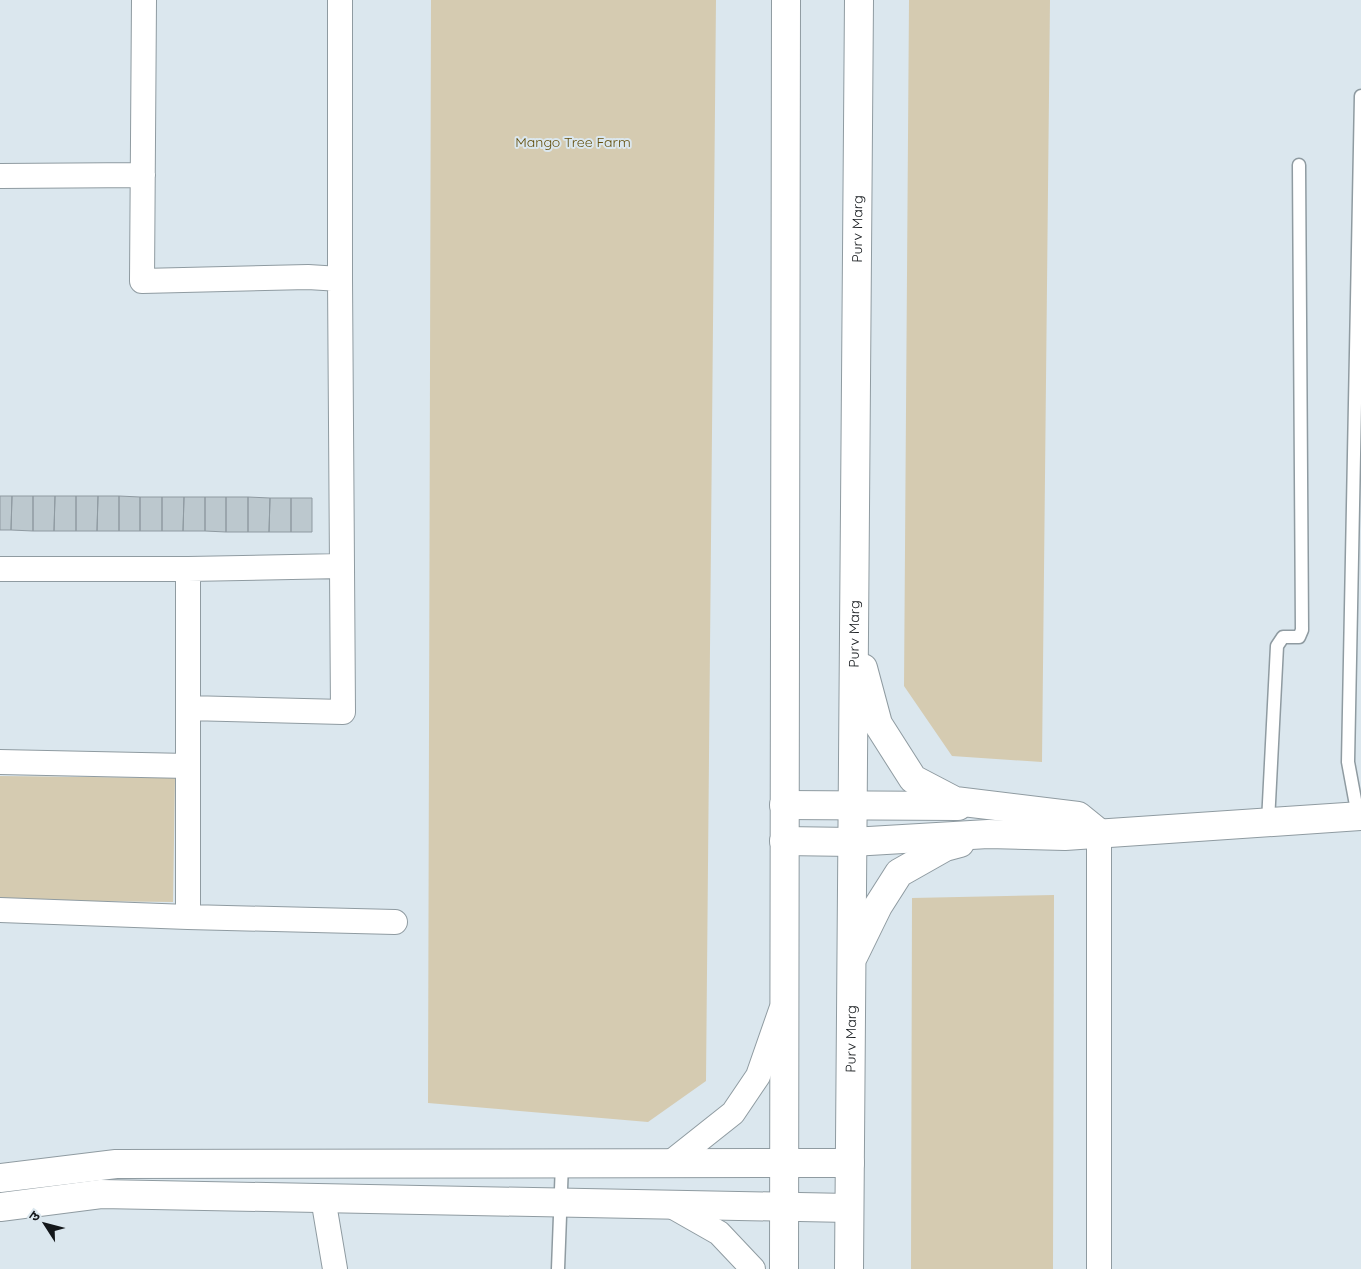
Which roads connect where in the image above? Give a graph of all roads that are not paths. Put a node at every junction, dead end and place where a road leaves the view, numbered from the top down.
1 (144, 0) edge
2 (340, 0) edge
3 (786, 0) edge
4 (859, 0) edge
5 (1361, 96) edge
6 (1299, 165) dead end
7 (143, 175) junction
8 (0, 176) edge
9 (340, 279) junction
10 (342, 566) junction
11 (0, 569) edge
12 (188, 569) junction
13 (854, 635) junction
14 (188, 708) junction
15 (0, 762) edge
16 (188, 766) junction
17 (784, 805) junction
18 (852, 805) junction
19 (992, 806) junction
20 (1359, 816) edge
21 (1268, 822) junction
22 (1099, 833) junction
23 (988, 834) junction
24 (784, 841) junction
25 (852, 842) junction
26 (0, 910) edge
27 (188, 917) junction
28 (395, 922) dead end
29 (851, 960) junction
30 (784, 1000) junction
31 (562, 1163) junction
32 (670, 1163) junction
33 (784, 1163) junction
34 (850, 1163) junction
35 (0, 1178) edge
36 (323, 1198) junction
37 (561, 1202) junction
38 (668, 1204) junction
39 (0, 1207) edge
40 (784, 1207) junction
41 (849, 1208) junction
42 (335, 1269) edge
43 (558, 1269) edge
44 (753, 1269) edge
45 (784, 1269) edge
46 (849, 1269) edge
47 (1099, 1269) edge

1 - 7 street
2 - 9 street
3 - 17 street
4 - 13 street, Purv Marg
5 - 20 lane
6 - 21 lane
7 - 8 street
7 - 9 street
9 - 10 street
10 - 12 street
10 - 14 street
11 - 12 street
12 - 14 street
13 - 18 street, Purv Marg
13 - 19 street
14 - 16 street
15 - 16 street
16 - 27 street
17 - 18 street
17 - 24 street
18 - 19 street
18 - 25 street, Purv Marg
19 - 22 street
20 - 21 street
21 - 22 street
22 - 23 street
22 - 47 street
23 - 25 street
23 - 29 street
24 - 25 street
24 - 30 street
25 - 29 street, Purv Marg
26 - 27 street
27 - 28 street
29 - 34 street, Purv Marg
30 - 32 street
30 - 33 street
31 - 32 street
31 - 35 street
31 - 37 lane
32 - 33 street
33 - 34 street
33 - 40 street
34 - 41 street, Purv Marg
36 - 37 street
36 - 39 street
36 - 42 street
37 - 38 street
37 - 43 lane
38 - 40 street
38 - 44 street
40 - 41 street
40 - 45 street
41 - 46 street, Purv Marg

